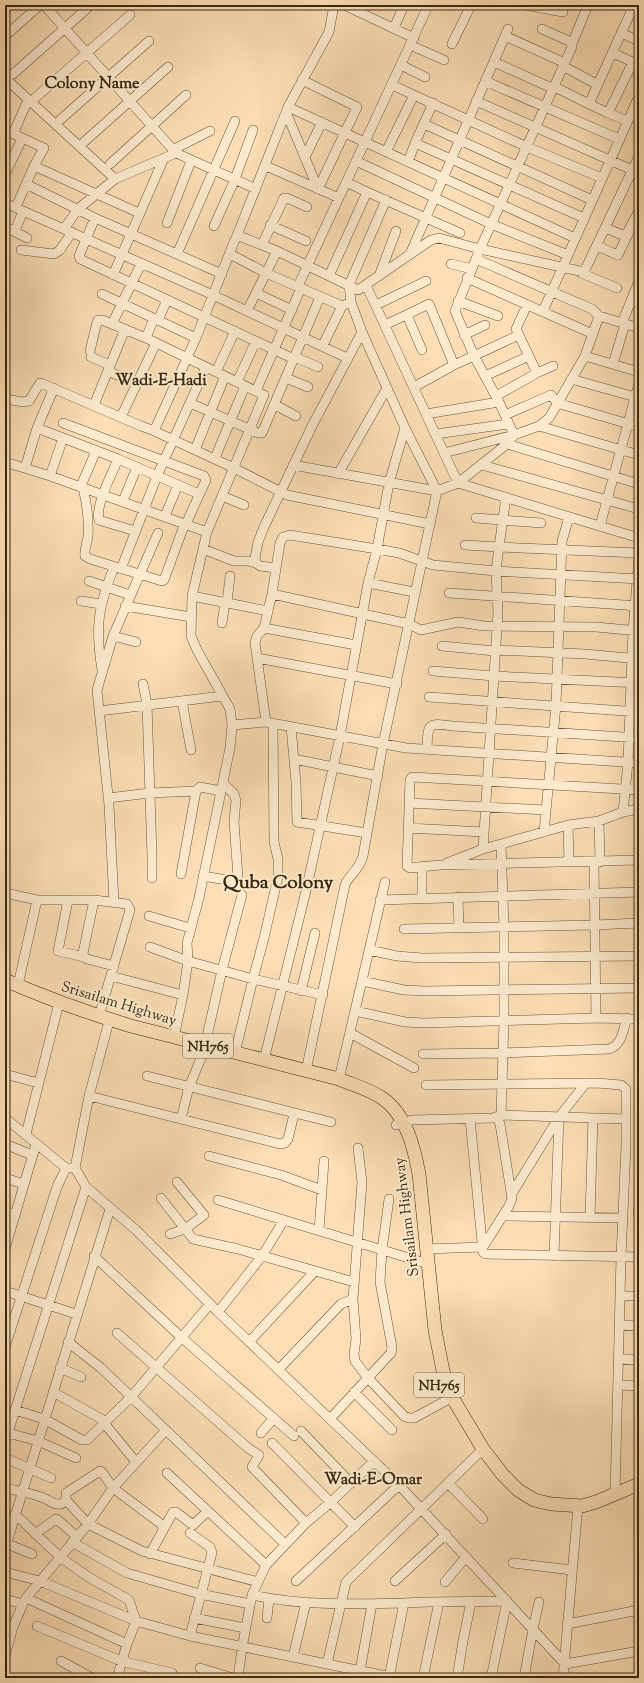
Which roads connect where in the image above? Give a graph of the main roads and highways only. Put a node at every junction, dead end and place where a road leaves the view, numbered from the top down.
1 (5, 980) edge
2 (11, 986) edge
3 (104, 1021) junction
4 (204, 1048) junction
5 (399, 1123) junction
6 (481, 1452) junction
7 (639, 1484) edge
8 (639, 1491) edge
9 (577, 1509) junction

1 - 2 highway, Srisailam Highway / NH765
2 - 3 highway, Srisailam Highway / NH765
3 - 4 highway, Srisailam Highway / NH765
3 - 4 highway, Srisailam Highway / NH765
4 - 5 highway, Srisailam Highway / NH765
4 - 5 highway, Srisailam Highway / NH765
5 - 6 highway, Srisailam Highway / NH765
5 - 6 highway, Srisailam Highway / NH765
6 - 9 highway, Srisailam Highway / NH765
7 - 9 highway, Srisailam Highway / NH765
8 - 9 highway, Srisailam Highway / NH765

